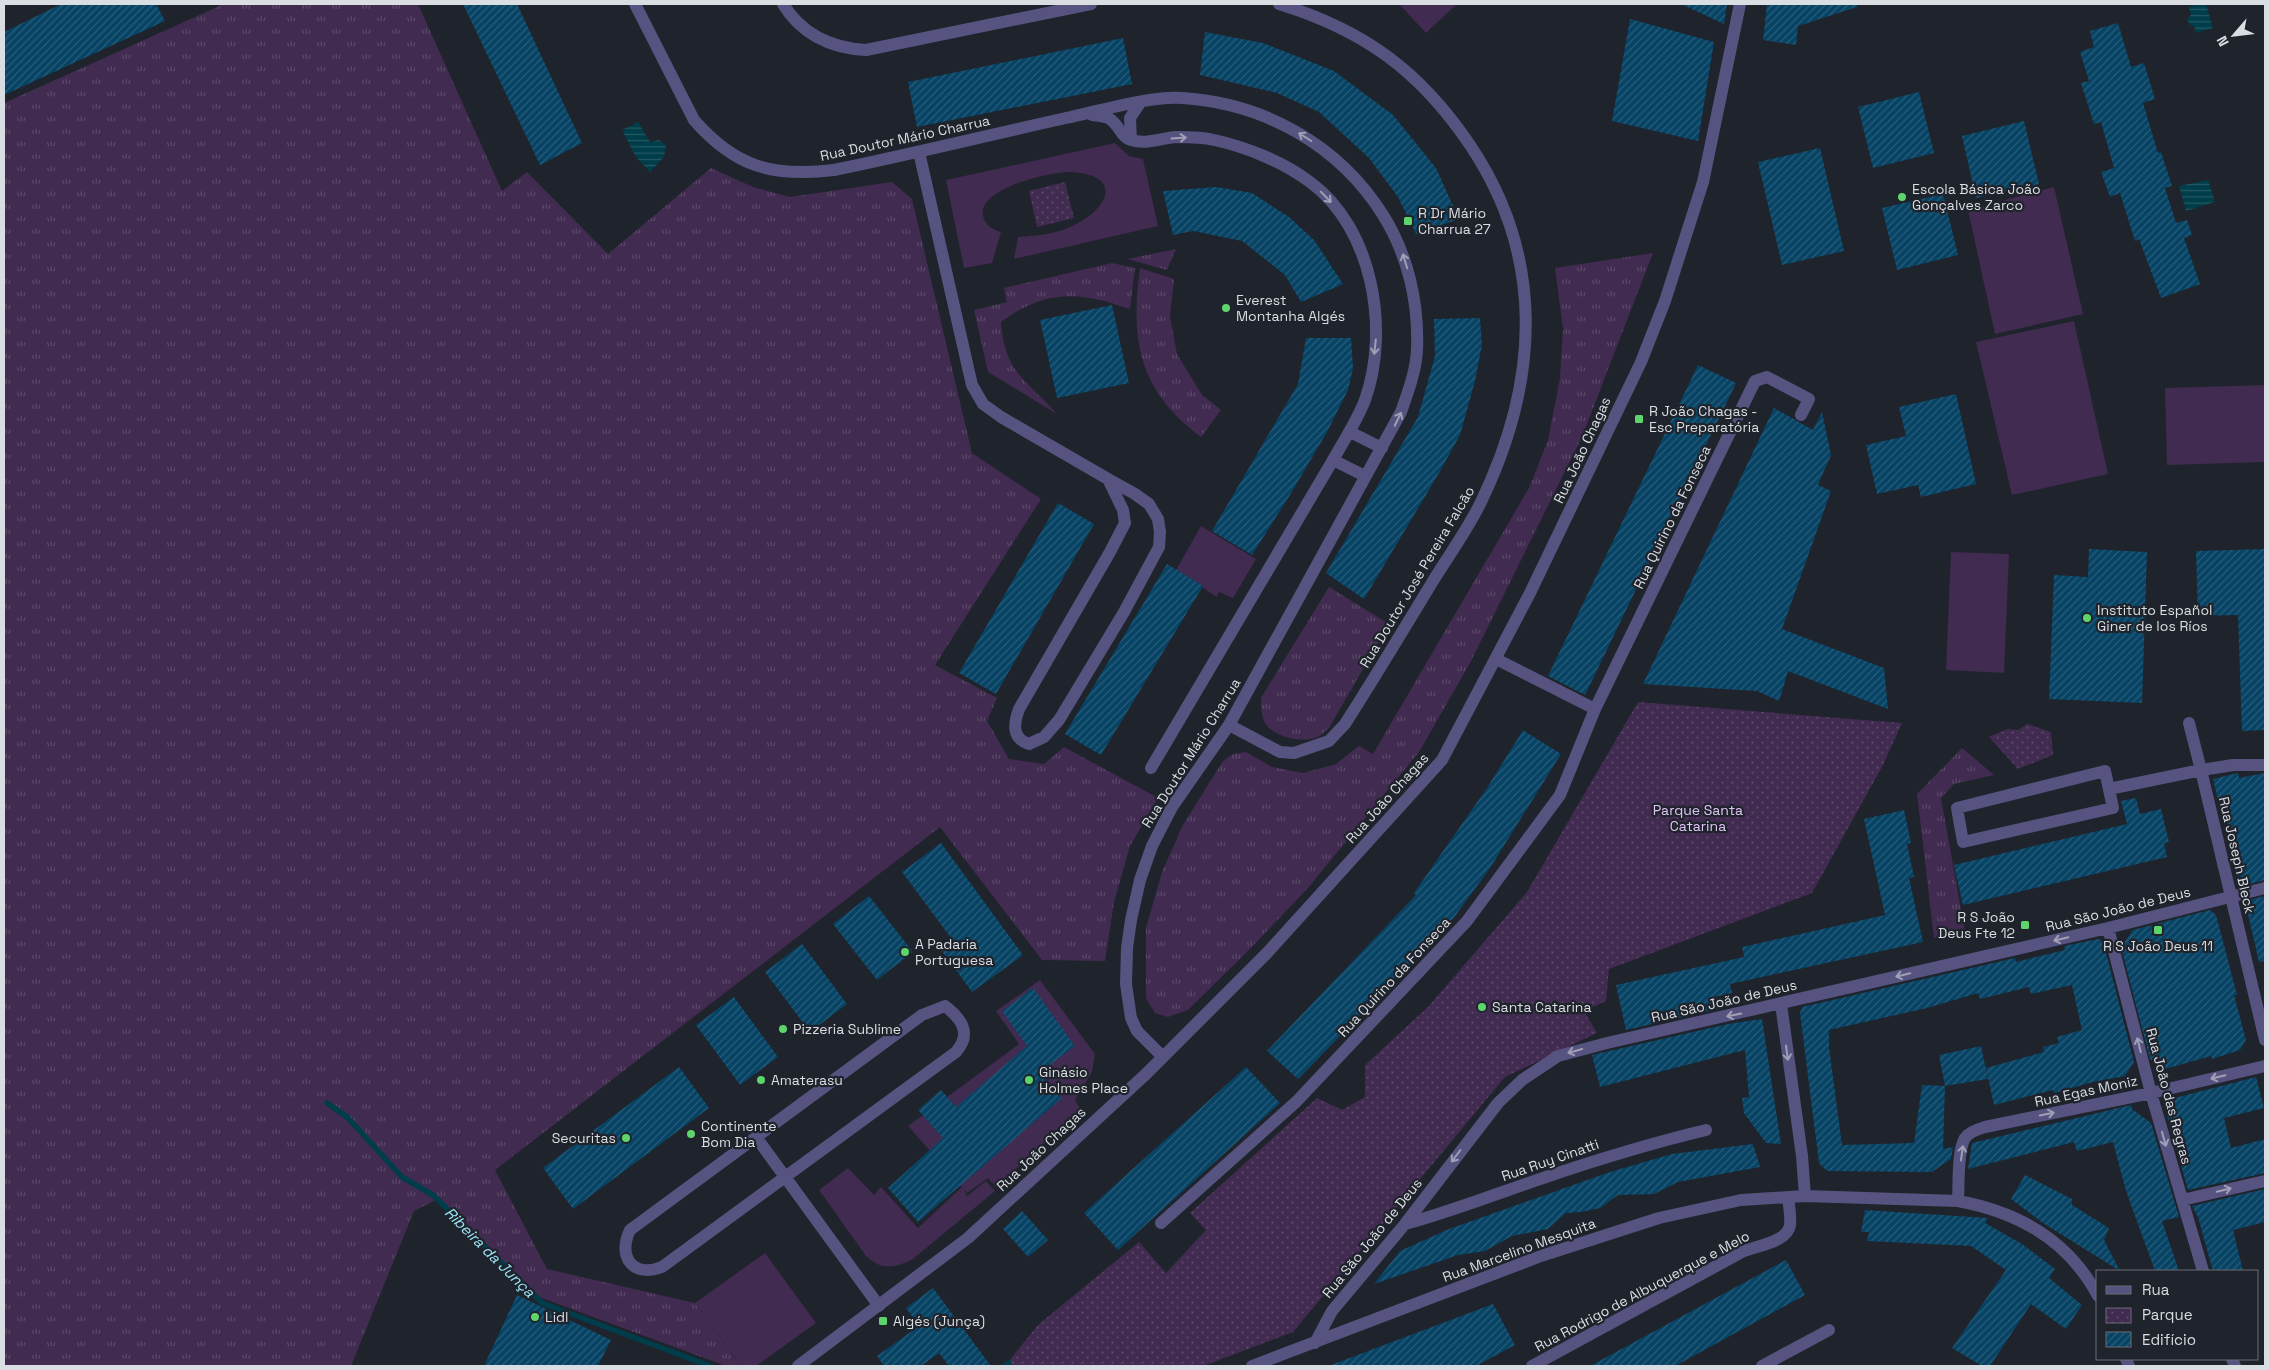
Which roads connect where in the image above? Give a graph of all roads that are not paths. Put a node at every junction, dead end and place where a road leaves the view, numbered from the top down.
1 (635, 4) edge
2 (783, 4) edge
3 (1091, 4) edge
4 (1279, 4) edge
5 (1740, 4) edge
6 (1140, 103) junction
7 (1087, 114) junction
8 (1131, 140) junction
9 (919, 152) junction
10 (1801, 415) dead end
11 (1350, 432) junction
12 (1382, 448) junction
13 (1333, 460) junction
14 (1365, 476) junction
15 (1108, 480) junction
16 (1496, 659) junction
17 (1595, 710) junction
18 (2189, 723) dead end
19 (1229, 725) junction
20 (2265, 765) edge
21 (1151, 768) dead end
22 (2201, 770) junction
23 (2109, 789) junction
24 (2265, 888) edge
25 (2231, 896) junction
26 (2108, 928) junction
27 (1781, 1004) junction
28 (2265, 1040) edge
29 (1163, 1057) junction
30 (2265, 1066) edge
31 (2151, 1093) junction
32 (1706, 1130) dead end
33 (756, 1137) junction
34 (785, 1178) junction
35 (2265, 1180) edge
36 (1805, 1196) junction
37 (1788, 1197) junction
38 (2182, 1200) junction
39 (1958, 1201) junction
40 (1162, 1223) dead end
41 (1405, 1224) junction
42 (2203, 1270) edge
43 (2096, 1292) edge
44 (879, 1306) junction
45 (1829, 1330) dead end
46 (1315, 1343) junction
47 (798, 1366) edge
48 (1252, 1366) edge
49 (1532, 1366) edge
50 (1762, 1366) edge

1 - 9 street, Rua Doutor Mário Charrua
2 - 3 street
4 - 19 street, Rua Doutor José Pereira Falcão
5 - 16 street, Rua João Chagas
6 - 7 street, Rua Doutor Mário Charrua
6 - 8 street
12 -> 6 street, Rua Doutor Mário Charrua
7 - 8 street, Rua Doutor Mário Charrua
7 - 9 street, Rua Doutor Mário Charrua
8 -> 11 street, Rua Doutor Mário Charrua
9 - 15 street
10 - 17 street, Rua Quirino da Fonseca
11 - 12 street
11 - 13 street, Rua Doutor Mário Charrua
12 - 14 street, Rua Doutor Mário Charrua
13 - 14 street
13 - 21 street, Rua Doutor Mário Charrua
14 - 19 street, Rua Doutor Mário Charrua
15 - 15 street
16 - 17 street
16 - 29 street, Rua João Chagas
17 - 40 street, Rua Quirino da Fonseca
18 - 22 street, Rua Joseph Bleck
19 - 29 street, Rua Doutor Mário Charrua
20 - 22 street
22 - 23 street
22 - 25 street, Rua Joseph Bleck
23 - 23 street
24 - 25 street, Rua São João de Deus
25 - 26 street, Rua São João de Deus
25 - 28 street, Rua Joseph Bleck
26 -> 27 street, Rua São João de Deus
31 -> 26 street, Rua João das Regras
27 -> 36 street
27 -> 41 street, Rua São João de Deus
29 - 44 street, Rua João Chagas
30 -> 31 street, Rua Egas Moniz
31 -> 38 street, Rua João das Regras
39 -> 31 street, Rua Egas Moniz
32 - 41 street, Rua Ruy Cinatti
33 - 34 street
33 - 34 street
33 - 34 street
34 - 44 street
38 -> 35 street
36 - 37 street, Rua Marcelino Mesquita
36 - 39 street, Rua Marcelino Mesquita
37 - 46 street, Rua Marcelino Mesquita
37 - 49 street, Rua Rodrigo de Albuquerque e Melo
38 - 42 street, Rua João das Regras
39 - 43 street, Rua Marcelino Mesquita
41 - 46 street, Rua São João de Deus
44 - 47 street, Rua João Chagas
45 - 50 street
46 - 48 street, Rua Marcelino Mesquita

